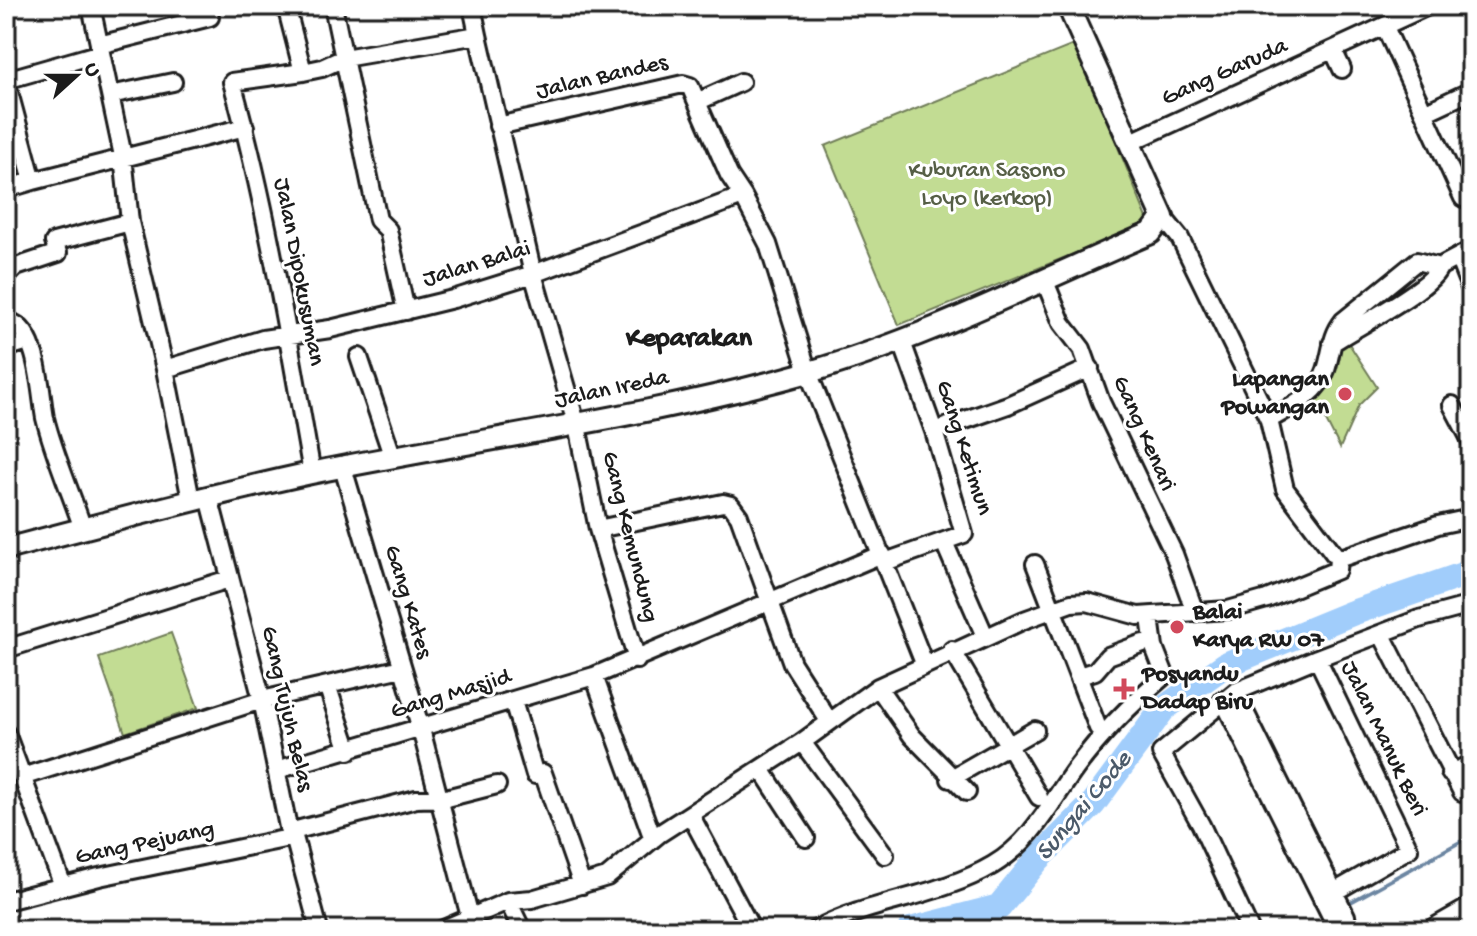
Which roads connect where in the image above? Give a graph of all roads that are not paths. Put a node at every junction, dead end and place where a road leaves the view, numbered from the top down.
1 (91, 6) edge
2 (286, 6) edge
3 (333, 6) edge
4 (472, 6) edge
5 (1068, 6) edge
6 (1428, 6) edge
7 (210, 17) dead end
8 (1385, 27) junction
9 (478, 35) junction
10 (100, 49) junction
11 (1333, 50) junction
12 (344, 58) junction
13 (1342, 69) dead end
14 (303, 72) junction
15 (6, 80) edge
16 (173, 82) dead end
17 (741, 82) dead end
18 (1471, 91) edge
19 (110, 95) junction
20 (699, 101) junction
21 (1426, 112) junction
22 (498, 126) junction
23 (245, 127) junction
24 (1129, 143) junction
25 (123, 156) junction
26 (33, 181) junction
27 (6, 189) edge
28 (743, 196) junction
29 (1463, 198) dead end
30 (1163, 217) junction
31 (130, 222) junction
32 (1464, 254) edge
33 (533, 274) junction
34 (6, 277) edge
35 (1044, 279) junction
36 (1471, 290) edge
37 (406, 311) junction
38 (6, 321) edge
39 (288, 337) junction
40 (28, 341) junction
41 (902, 342) junction
42 (6, 348) edge
43 (359, 357) dead end
44 (1090, 368) junction
45 (165, 369) junction
46 (808, 372) junction
47 (1452, 405) dead end
48 (1269, 420) junction
49 (577, 426) junction
50 (934, 431) junction
51 (1471, 441) edge
52 (393, 458) junction
53 (343, 468) junction
54 (312, 473) junction
55 (200, 498) junction
56 (1471, 518) edge
57 (83, 529) junction
58 (598, 529) junction
59 (944, 542) junction
60 (6, 549) edge
61 (883, 558) junction
62 (1338, 559) junction
63 (1035, 564) dead end
64 (229, 579) junction
65 (769, 601) junction
66 (1471, 605) edge
67 (1053, 609) junction
68 (1195, 612) junction
69 (1150, 617) junction
70 (1382, 635) junction
71 (985, 636) junction
72 (1143, 643) dead end
73 (6, 649) edge
74 (952, 650) junction
75 (1317, 658) junction
76 (637, 660) junction
77 (924, 663) junction
78 (402, 668) junction
79 (594, 676) junction
80 (1079, 676) junction
81 (878, 687) junction
82 (328, 688) junction
83 (1229, 696) junction
84 (262, 700) junction
85 (513, 701) junction
86 (829, 721) junction
87 (1098, 728) dead end
88 (421, 729) junction
89 (1035, 730) dead end
90 (6, 733) edge
91 (802, 742) junction
92 (1009, 744) junction
93 (349, 751) junction
94 (1471, 764) edge
95 (761, 769) junction
96 (277, 770) junction
97 (1450, 773) junction
98 (22, 777) junction
99 (950, 779) junction
100 (497, 785) dead end
101 (1471, 790) edge
102 (967, 792) dead end
103 (437, 797) junction
104 (1039, 797) dead end
105 (691, 816) junction
106 (292, 835) junction
107 (806, 838) dead end
108 (653, 839) junction
109 (885, 855) dead end
110 (582, 885) junction
111 (63, 886) junction
112 (1328, 896) junction
113 (6, 901) edge
114 (508, 901) junction
115 (1471, 906) edge
116 (465, 924) edge
117 (1341, 926) edge
118 (319, 930) edge
119 (441, 930) edge
120 (522, 930) edge
121 (752, 930) edge
122 (815, 930) edge
123 (1250, 930) edge
124 (1429, 930) edge

1 - 10 street
2 - 14 street
3 - 12 street
4 - 9 street, Gang Kemundung
5 - 24 street
6 - 8 street, Gang Garuda
7 - 10 street
8 - 11 street, Gang Garuda
8 - 21 street
9 - 12 street
9 - 22 street, Gang Kemundung
10 - 15 street
10 - 19 street
11 - 13 street
11 - 24 street, Gang Garuda
12 - 14 street
12 - 37 street
14 - 23 street, Jalan Dipokusuman
15 - 26 street
16 - 19 street
17 - 20 street
18 - 21 street
19 - 25 street
20 - 22 street, Jalan Bandes
20 - 28 street
21 - 29 street
22 - 33 street, Gang Kemundung
23 - 25 street
23 - 39 street, Jalan Dipokusuman
24 - 30 street
25 - 26 street
25 - 31 street
26 - 27 street
28 - 33 street, Jalan Balai
28 - 46 street
30 - 35 street, Jalan Ireda
30 - 48 street
31 - 34 street
31 - 45 street
32 - 36 street
32 - 48 street
33 - 37 street, Jalan Balai
33 - 49 street, Gang Kemundung
35 - 41 street, Jalan Ireda
35 - 44 street, Gang Kenari
37 - 39 street, Jalan Balai
38 - 40 street
39 - 45 street, Jalan Balai
39 - 54 street, Jalan Dipokusuman
40 - 42 street
40 - 57 street
41 - 46 street, Jalan Ireda
41 - 50 street, Gang Ketimun
43 - 52 street
44 - 50 street
44 - 68 street, Gang Kenari
45 - 55 street
46 - 49 street, Jalan Ireda
46 - 61 street
47 - 51 street
48 - 62 street
49 - 52 street, Jalan Ireda
49 - 58 street, Gang Kemundung
50 - 59 street, Gang Ketimun
52 - 53 street, Jalan Ireda
53 - 54 street, Jalan Ireda
53 - 78 street, Gang Kates
54 - 55 street, Jalan Ireda
55 - 57 street, Jalan Ireda
55 - 64 street, Gang Tujuh Belas
56 - 62 street
57 - 60 street, Jalan Ireda
58 - 65 street
58 - 76 street, Gang Kemundung
59 - 61 street, Gang Ketimun
59 - 71 street
61 - 65 street, Gang Ketimun
61 - 77 street
62 - 68 street
63 - 67 street
64 - 73 street
64 - 84 street, Gang Tujuh Belas
65 - 76 street, Gang Masjid
65 - 86 street
66 - 70 street
67 - 69 street
67 - 71 street
67 - 80 street
68 - 69 street
69 - 122 street
70 - 75 street
70 - 97 street
71 - 74 street
72 - 80 street
74 - 77 street
74 - 92 street
75 - 83 street, Jalan Manuk Beri
75 - 112 street, Jalan Manuk Beri
76 - 79 street, Gang Masjid
77 - 81 street
78 - 82 street
78 - 88 street, Gang Kates
79 - 85 street, Gang Masjid
79 - 108 street
80 - 87 street
81 - 86 street
81 - 99 street
82 - 84 street
82 - 93 street
83 - 112 street
83 - 123 street, Jalan Manuk Beri
84 - 96 street, Gang Tujuh Belas
84 - 98 street
85 - 88 street, Gang Masjid
85 - 110 street
86 - 91 street
88 - 93 street, Gang Masjid
88 - 103 street, Gang Kates
89 - 92 street
90 - 98 street
91 - 95 street
91 - 109 street
92 - 99 street
92 - 104 street
93 - 96 street, Gang Masjid
94 - 97 street
95 - 105 street
95 - 107 street
96 - 106 street, Gang Tujuh Belas
97 - 101 street
98 - 111 street
99 - 102 street
100 - 103 street, Gang Pejuang
103 - 106 street, Gang Pejuang
103 - 116 street, Gang Kates
105 - 108 street
105 - 121 street
106 - 111 street, Gang Pejuang
106 - 118 street, Gang Tujuh Belas
108 - 110 street
110 - 114 street
111 - 113 street, Gang Pejuang
112 - 117 street
114 - 116 street
114 - 120 street
115 - 124 street
116 - 119 street

